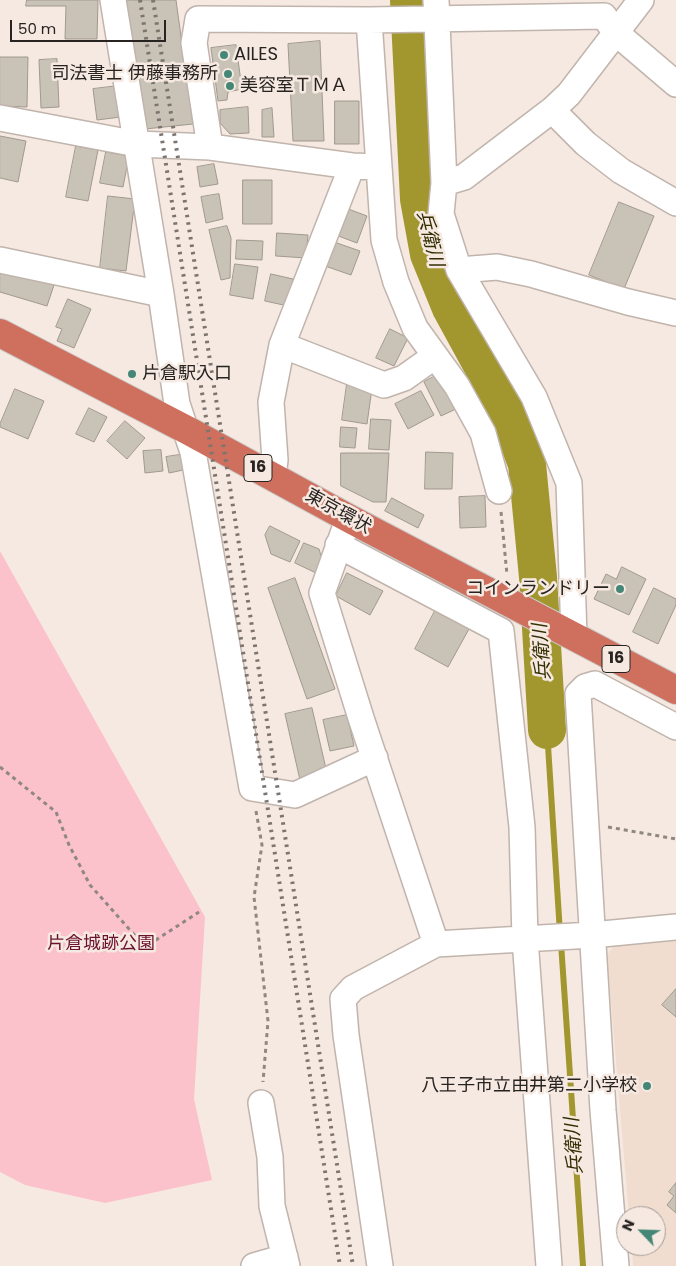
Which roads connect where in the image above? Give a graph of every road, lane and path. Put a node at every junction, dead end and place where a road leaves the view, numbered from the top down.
1 (113, 0) edge
2 (641, 0) edge
3 (197, 9) edge
4 (307, 10) edge
5 (432, 13) edge
6 (374, 20) junction
7 (615, 32) junction
8 (676, 84) edge
9 (552, 110) junction
10 (0, 118) edge
11 (137, 144) junction
12 (210, 147) junction
13 (352, 166) junction
14 (378, 167) junction
15 (444, 182) junction
16 (676, 203) edge
17 (0, 260) edge
18 (459, 270) junction
19 (161, 294) junction
20 (676, 314) edge
21 (0, 333) edge
22 (282, 345) junction
23 (435, 356) junction
24 (186, 430) junction
25 (273, 476) junction
26 (499, 491) joint
27 (350, 519) junction
28 (338, 545) junction
29 (511, 595) junction
30 (565, 632) junction
31 (676, 690) edge
32 (676, 727) edge
33 (375, 758) junction
34 (0, 766) edge
35 (252, 788) junction
36 (586, 823) junction
37 (676, 838) edge
38 (199, 912) dead end
39 (676, 927) edge
40 (583, 935) junction
41 (535, 938) junction
42 (436, 944) junction
43 (261, 1103) joint
44 (286, 1262) edge
45 (254, 1266) edge
46 (380, 1266) edge
47 (548, 1266) edge
48 (616, 1266) edge

1 - 11 street
2 - 7 street
3 - 4 street
3 - 12 street
4 - 6 street
5 - 6 street
5 - 7 street
5 - 15 street
6 - 14 street
7 - 8 street
7 - 9 street
9 - 15 street
9 - 16 street
10 - 11 street
11 - 12 street
11 - 19 street
12 - 13 street
13 - 14 street
13 - 22 street
14 - 23 street
15 - 18 street
17 - 19 street
18 - 20 street
18 - 30 street
19 - 24 street
21 - 24 highway, 東京環状 / 16
22 - 23 street
22 - 25 street
23 - 26 street
24 - 25 highway, 東京環状 / 16
24 - 35 street
25 - 27 highway, 東京環状 / 16
26 - 29 path
27 - 28 street
27 - 29 highway, 東京環状 / 16
28 - 33 street
28 - 41 street
29 - 30 highway, 東京環状 / 16
30 - 31 highway, 東京環状 / 16
32 - 36 street
33 - 35 street
33 - 42 street
34 - 38 path
35 - 43 path
36 - 37 path
36 - 40 street
39 - 40 street
40 - 41 street
40 - 48 street
41 - 42 street
41 - 47 street
42 - 46 street
43 - 44 street
44 - 45 street

